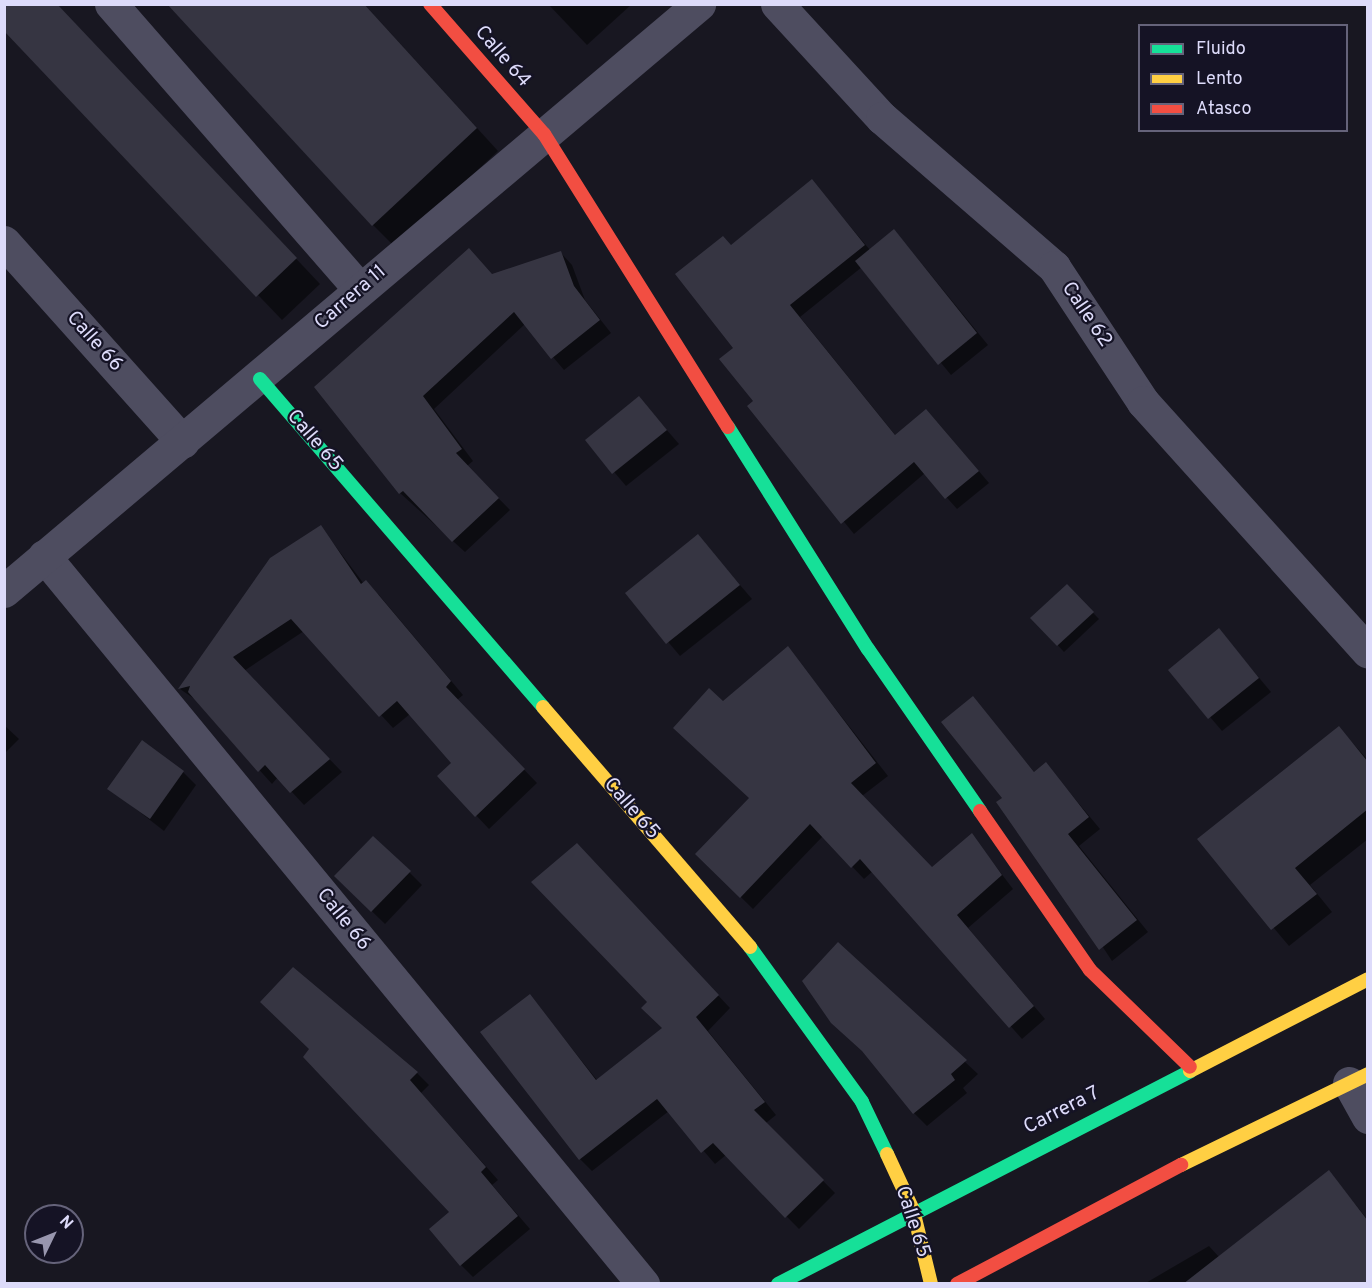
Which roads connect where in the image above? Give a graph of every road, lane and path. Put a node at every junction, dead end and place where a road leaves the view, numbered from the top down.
1 (111, 4) edge
2 (430, 4) edge
3 (699, 4) edge
4 (777, 4) edge
5 (544, 134) junction
6 (4, 242) edge
7 (360, 289) junction
8 (260, 379) junction
9 (183, 442) junction
10 (44, 556) junction
11 (4, 591) edge
12 (1368, 652) edge
13 (1368, 979) edge
14 (1190, 1067) junction
15 (1358, 1078) edge
16 (1368, 1117) edge
17 (913, 1210) junction
18 (643, 1284) edge
19 (778, 1284) edge
20 (931, 1284) edge
21 (957, 1284) edge

1 - 7 street
2 - 5 street, Calle 64
3 - 5 street, Carrera 11
4 - 12 street, Calle 62
5 - 7 street, Carrera 11
5 - 14 street, Calle 64
6 - 9 street, Calle 66
7 - 8 street, Carrera 11
8 - 9 street, Carrera 11
8 - 17 street, Calle 65
9 - 10 street, Carrera 11
10 - 11 street, Carrera 11
10 - 18 street, Calle 66
13 - 14 street, Carrera 7
14 - 17 street, Carrera 7
15 - 16 street
15 - 21 street
17 - 19 street, Carrera 7
17 - 20 street, Calle 65

